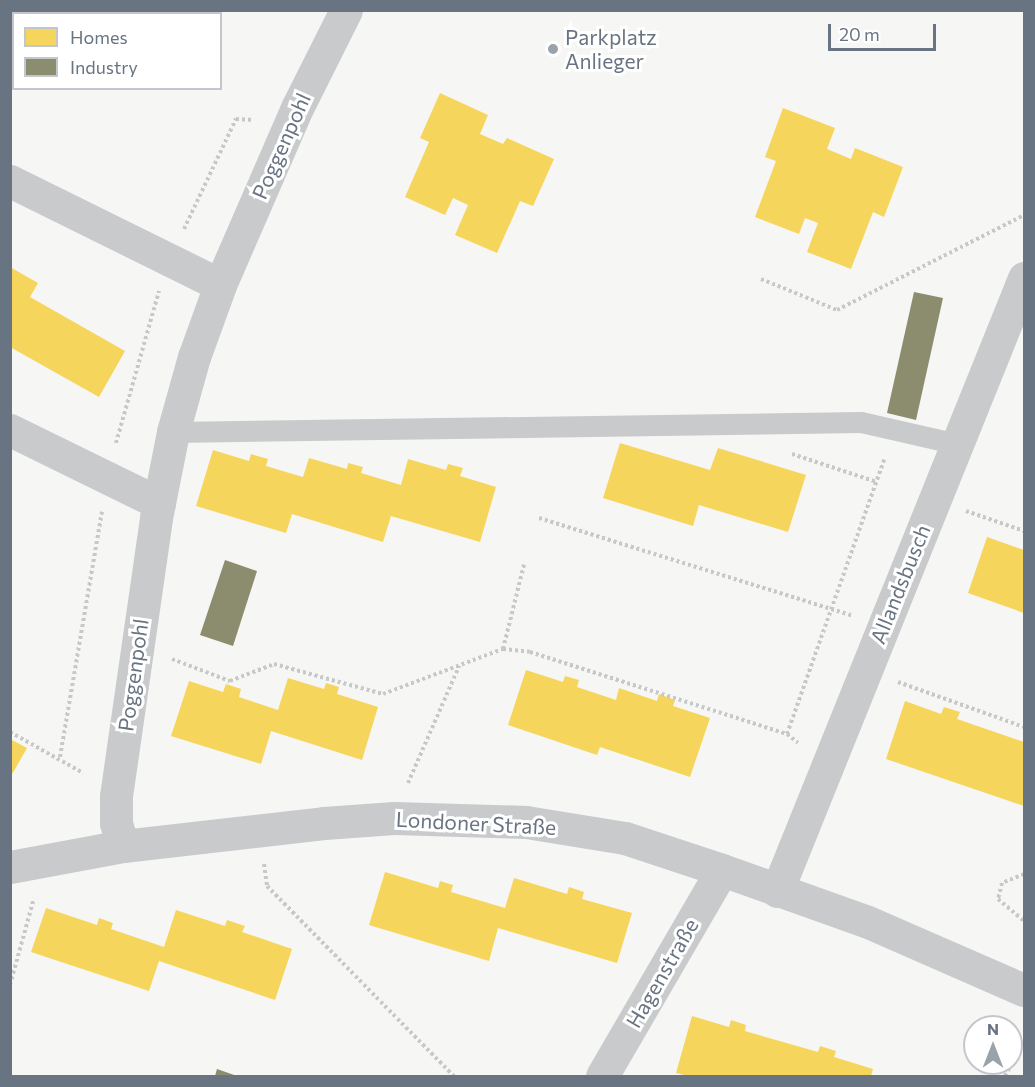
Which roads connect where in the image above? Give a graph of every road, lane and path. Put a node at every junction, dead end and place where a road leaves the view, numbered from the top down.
1 (346, 10) edge
2 (10, 182) edge
3 (1024, 215) edge
4 (1024, 278) edge
5 (761, 279) dead end
6 (220, 285) junction
7 (764, 424) junction
8 (10, 430) edge
9 (173, 432) junction
10 (958, 444) junction
11 (889, 448) dead end
12 (108, 477) junction
13 (877, 482) junction
14 (934, 500) junction
15 (159, 503) junction
16 (538, 518) dead end
17 (1024, 531) edge
18 (524, 565) dead end
19 (832, 609) junction
20 (884, 626) junction
21 (138, 646) junction
22 (503, 649) junction
23 (459, 665) junction
24 (866, 670) junction
25 (1024, 727) edge
26 (10, 732) edge
27 (787, 734) junction
28 (802, 746) dead end
29 (60, 757) junction
30 (116, 796) junction
31 (394, 818) junction
32 (260, 832) junction
33 (123, 846) junction
34 (42, 859) junction
35 (10, 867) edge
36 (722, 870) junction
37 (1024, 874) edge
38 (777, 891) junction
39 (1024, 921) edge
40 (10, 985) edge
41 (1024, 990) edge
42 (1024, 1041) edge
43 (454, 1077) edge
44 (602, 1077) edge
45 (1005, 1077) edge

1 - 6 street, Poggenpohl
2 - 6 street
3 - 5 path
4 - 10 street, Allandsbusch
6 - 9 street, Poggenpohl
7 - 9 lane
7 - 10 lane
7 - 13 path
8 - 12 street
9 - 15 street, Poggenpohl
10 - 14 street, Allandsbusch
11 - 13 path
12 - 15 street
12 - 29 path
13 - 19 path
14 - 17 path
14 - 20 street, Allandsbusch
15 - 21 street, Poggenpohl
16 - 19 path
18 - 22 path
19 - 20 path
19 - 27 path
20 - 24 street, Allandsbusch
21 - 23 path
21 - 30 street, Poggenpohl
22 - 23 path
22 - 27 path
23 - 31 path
24 - 25 path
24 - 38 street, Allandsbusch
26 - 29 path
27 - 28 path
29 - 30 path
30 - 33 street, Poggenpohl
31 - 32 street, Londoner Straße
31 - 36 street, Londoner Straße
32 - 33 street, Londoner Straße
32 - 43 path
33 - 34 street, Londoner Straße
34 - 35 street, Londoner Straße
34 - 40 path
36 - 38 street, Londoner Straße
36 - 44 street, Hagenstraße
37 - 39 path
38 - 41 street, Londoner Straße
42 - 45 path

